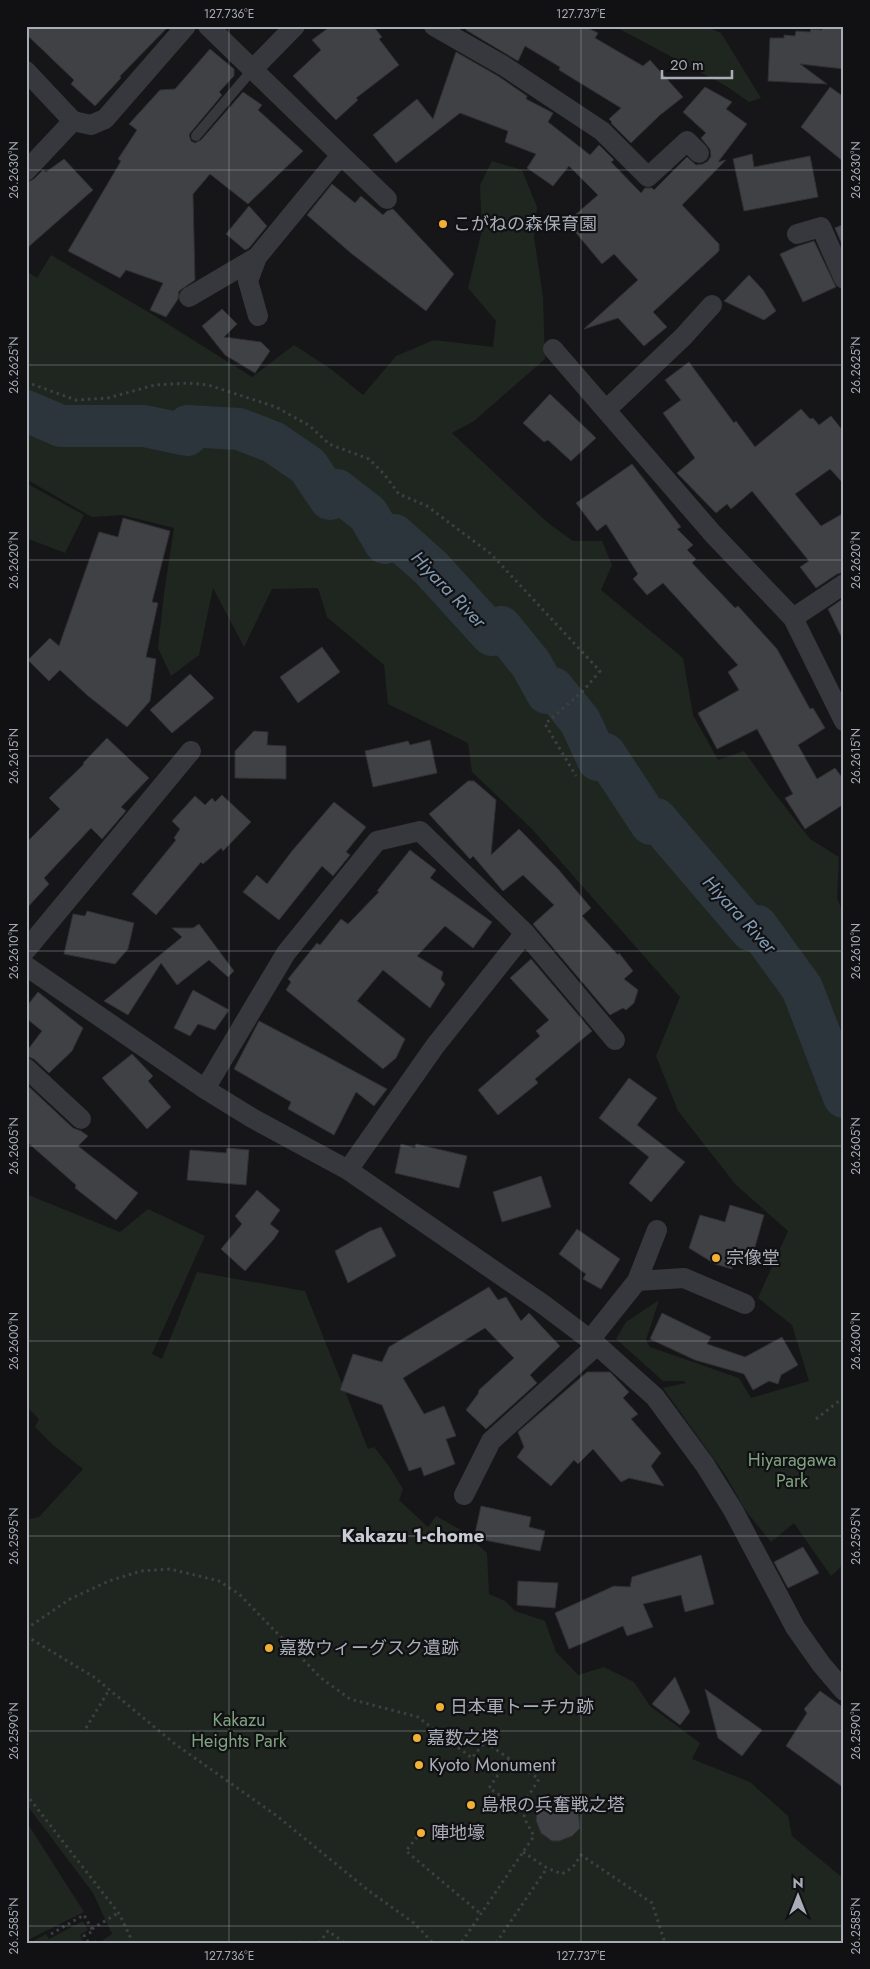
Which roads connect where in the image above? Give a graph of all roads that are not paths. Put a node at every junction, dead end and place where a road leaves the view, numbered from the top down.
1 (186, 26) edge
2 (208, 26) edge
3 (295, 26) edge
4 (434, 26) edge
5 (253, 69) junction
6 (26, 71) edge
7 (73, 121) junction
8 (196, 136) dead end
9 (699, 153) dead end
10 (341, 155) junction
11 (26, 171) edge
12 (387, 198) dead end
13 (798, 234) dead end
14 (257, 258) junction
15 (844, 279) edge
16 (189, 297) dead end
17 (712, 305) dead end
18 (258, 316) dead end
19 (553, 349) dead end
20 (606, 410) junction
21 (844, 584) edge
22 (792, 618) junction
23 (844, 721) edge
24 (191, 751) dead end
25 (525, 933) junction
26 (26, 950) edge
27 (26, 966) edge
28 (615, 1040) dead end
29 (26, 1068) edge
30 (206, 1089) junction
31 (80, 1119) dead end
32 (348, 1170) junction
33 (657, 1230) dead end
34 (637, 1281) junction
35 (745, 1304) dead end
36 (594, 1342) junction
37 (464, 1495) dead end
38 (844, 1691) edge

1 - 7 street
2 - 5 street
3 - 5 street
4 - 9 street
5 - 8 lane
5 - 10 street
6 - 7 street
7 - 11 street
10 - 12 street
10 - 14 street
13 - 15 street
14 - 16 street
14 - 18 street
17 - 20 street
19 - 20 street
20 - 22 street
21 - 22 street
22 - 23 street
24 - 26 street
25 - 28 street
25 - 30 street
25 - 32 street
27 - 30 street
29 - 31 street
30 - 32 street
32 - 36 street
33 - 34 street
34 - 35 street
34 - 36 street
36 - 37 street
36 - 38 street

